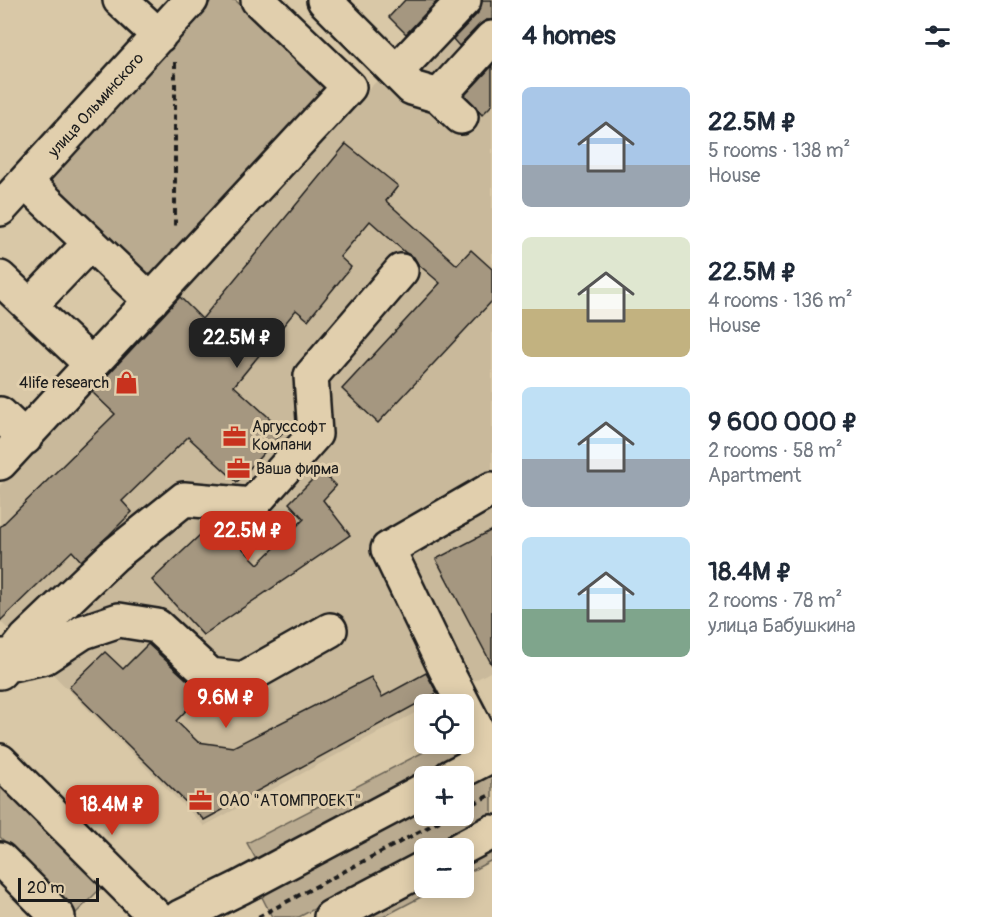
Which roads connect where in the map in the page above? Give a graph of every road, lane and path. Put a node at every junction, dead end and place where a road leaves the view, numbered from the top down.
1 (120, 0) edge
2 (191, 0) edge
3 (258, 0) edge
4 (324, 0) edge
5 (464, 0) edge
6 (159, 36) junction
7 (492, 38) edge
8 (396, 72) junction
9 (10, 192) edge
10 (90, 243) junction
11 (401, 271) dead end
12 (176, 275) junction
13 (0, 278) edge
14 (151, 301) junction
15 (30, 306) junction
16 (92, 365) junction
17 (0, 414) edge
18 (25, 438) junction
19 (0, 463) edge
20 (492, 489) edge
21 (330, 630) dead end
22 (2, 662) edge
23 (491, 755) edge
24 (0, 761) edge
25 (470, 766) edge
26 (492, 794) edge
27 (414, 795) edge
28 (474, 803) edge
29 (430, 826) edge
30 (492, 832) edge
31 (474, 842) edge
32 (0, 859) edge
33 (414, 873) edge
34 (258, 916) edge
35 (58, 917) edge
36 (156, 917) edge
37 (180, 917) edge
38 (331, 917) edge

1 - 6 street
2 - 6 street, улица Ольминского
3 - 12 street
4 - 8 street
5 - 8 street
6 - 9 street, улица Ольминского
6 - 12 path
7 - 8 street
9 - 10 street
10 - 14 street
10 - 15 street
11 - 22 street
12 - 14 street
13 - 15 street
14 - 16 street
15 - 16 street
16 - 18 street
17 - 18 street
18 - 19 street
20 - 23 street
21 - 22 street
23 - 25 street
24 - 36 street
26 - 28 path
27 - 37 street
29 - 34 path
30 - 31 street
32 - 35 street
33 - 38 street

